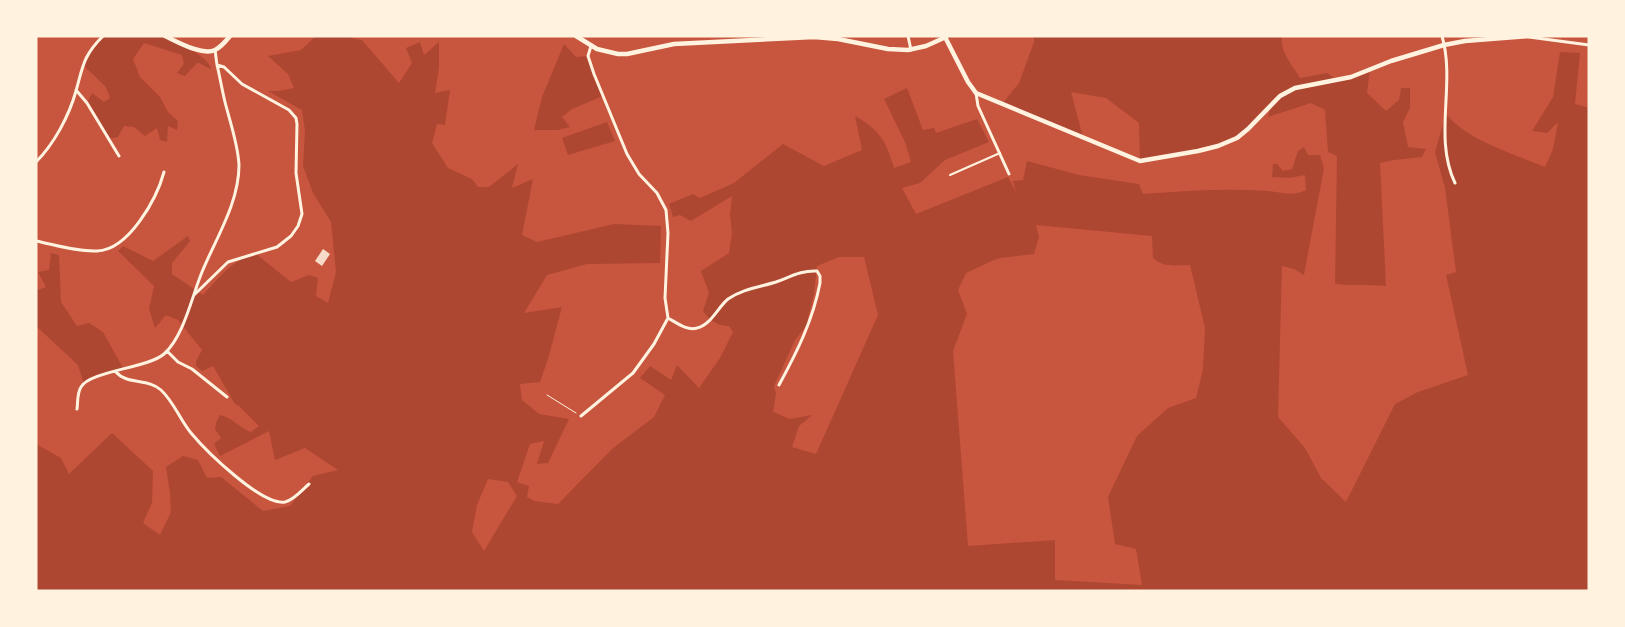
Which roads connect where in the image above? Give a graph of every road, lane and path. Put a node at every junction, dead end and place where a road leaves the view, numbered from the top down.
1 (102, 36) edge
2 (166, 36) edge
3 (230, 36) edge
4 (576, 36) edge
5 (908, 36) edge
6 (1442, 36) edge
7 (946, 37) edge
8 (1529, 37) edge
9 (788, 38) edge
10 (1444, 45) junction
11 (1589, 45) edge
12 (591, 46) junction
13 (215, 50) junction
14 (911, 50) junction
15 (217, 65) junction
16 (76, 90) junction
17 (976, 93) junction
18 (1000, 153) junction
19 (119, 156) dead end
20 (36, 162) edge
21 (164, 172) dead end
22 (1009, 174) dead end
23 (950, 175) dead end
24 (1455, 183) dead end
25 (36, 241) edge
26 (194, 295) junction
27 (668, 318) junction
28 (167, 351) junction
29 (116, 372) junction
30 (779, 385) dead end
31 (547, 395) dead end
32 (227, 397) dead end
33 (77, 409) dead end
34 (581, 416) joint
35 (309, 484) dead end

1 - 16 street
2 - 13 street
3 - 13 street
4 - 12 street
5 - 14 street
6 - 10 street
7 - 14 street
7 - 17 street
8 - 10 street
8 - 11 street
9 - 12 street
9 - 14 street
10 - 17 street
10 - 24 street
12 - 27 street
13 - 15 street
15 - 26 street
15 - 26 street
16 - 19 street
16 - 20 street
17 - 18 street
18 - 22 street
18 - 23 lane
21 - 25 street
26 - 28 street
27 - 30 street
27 - 34 street
28 - 29 street
28 - 32 street
29 - 33 street
29 - 35 street
31 - 34 path

